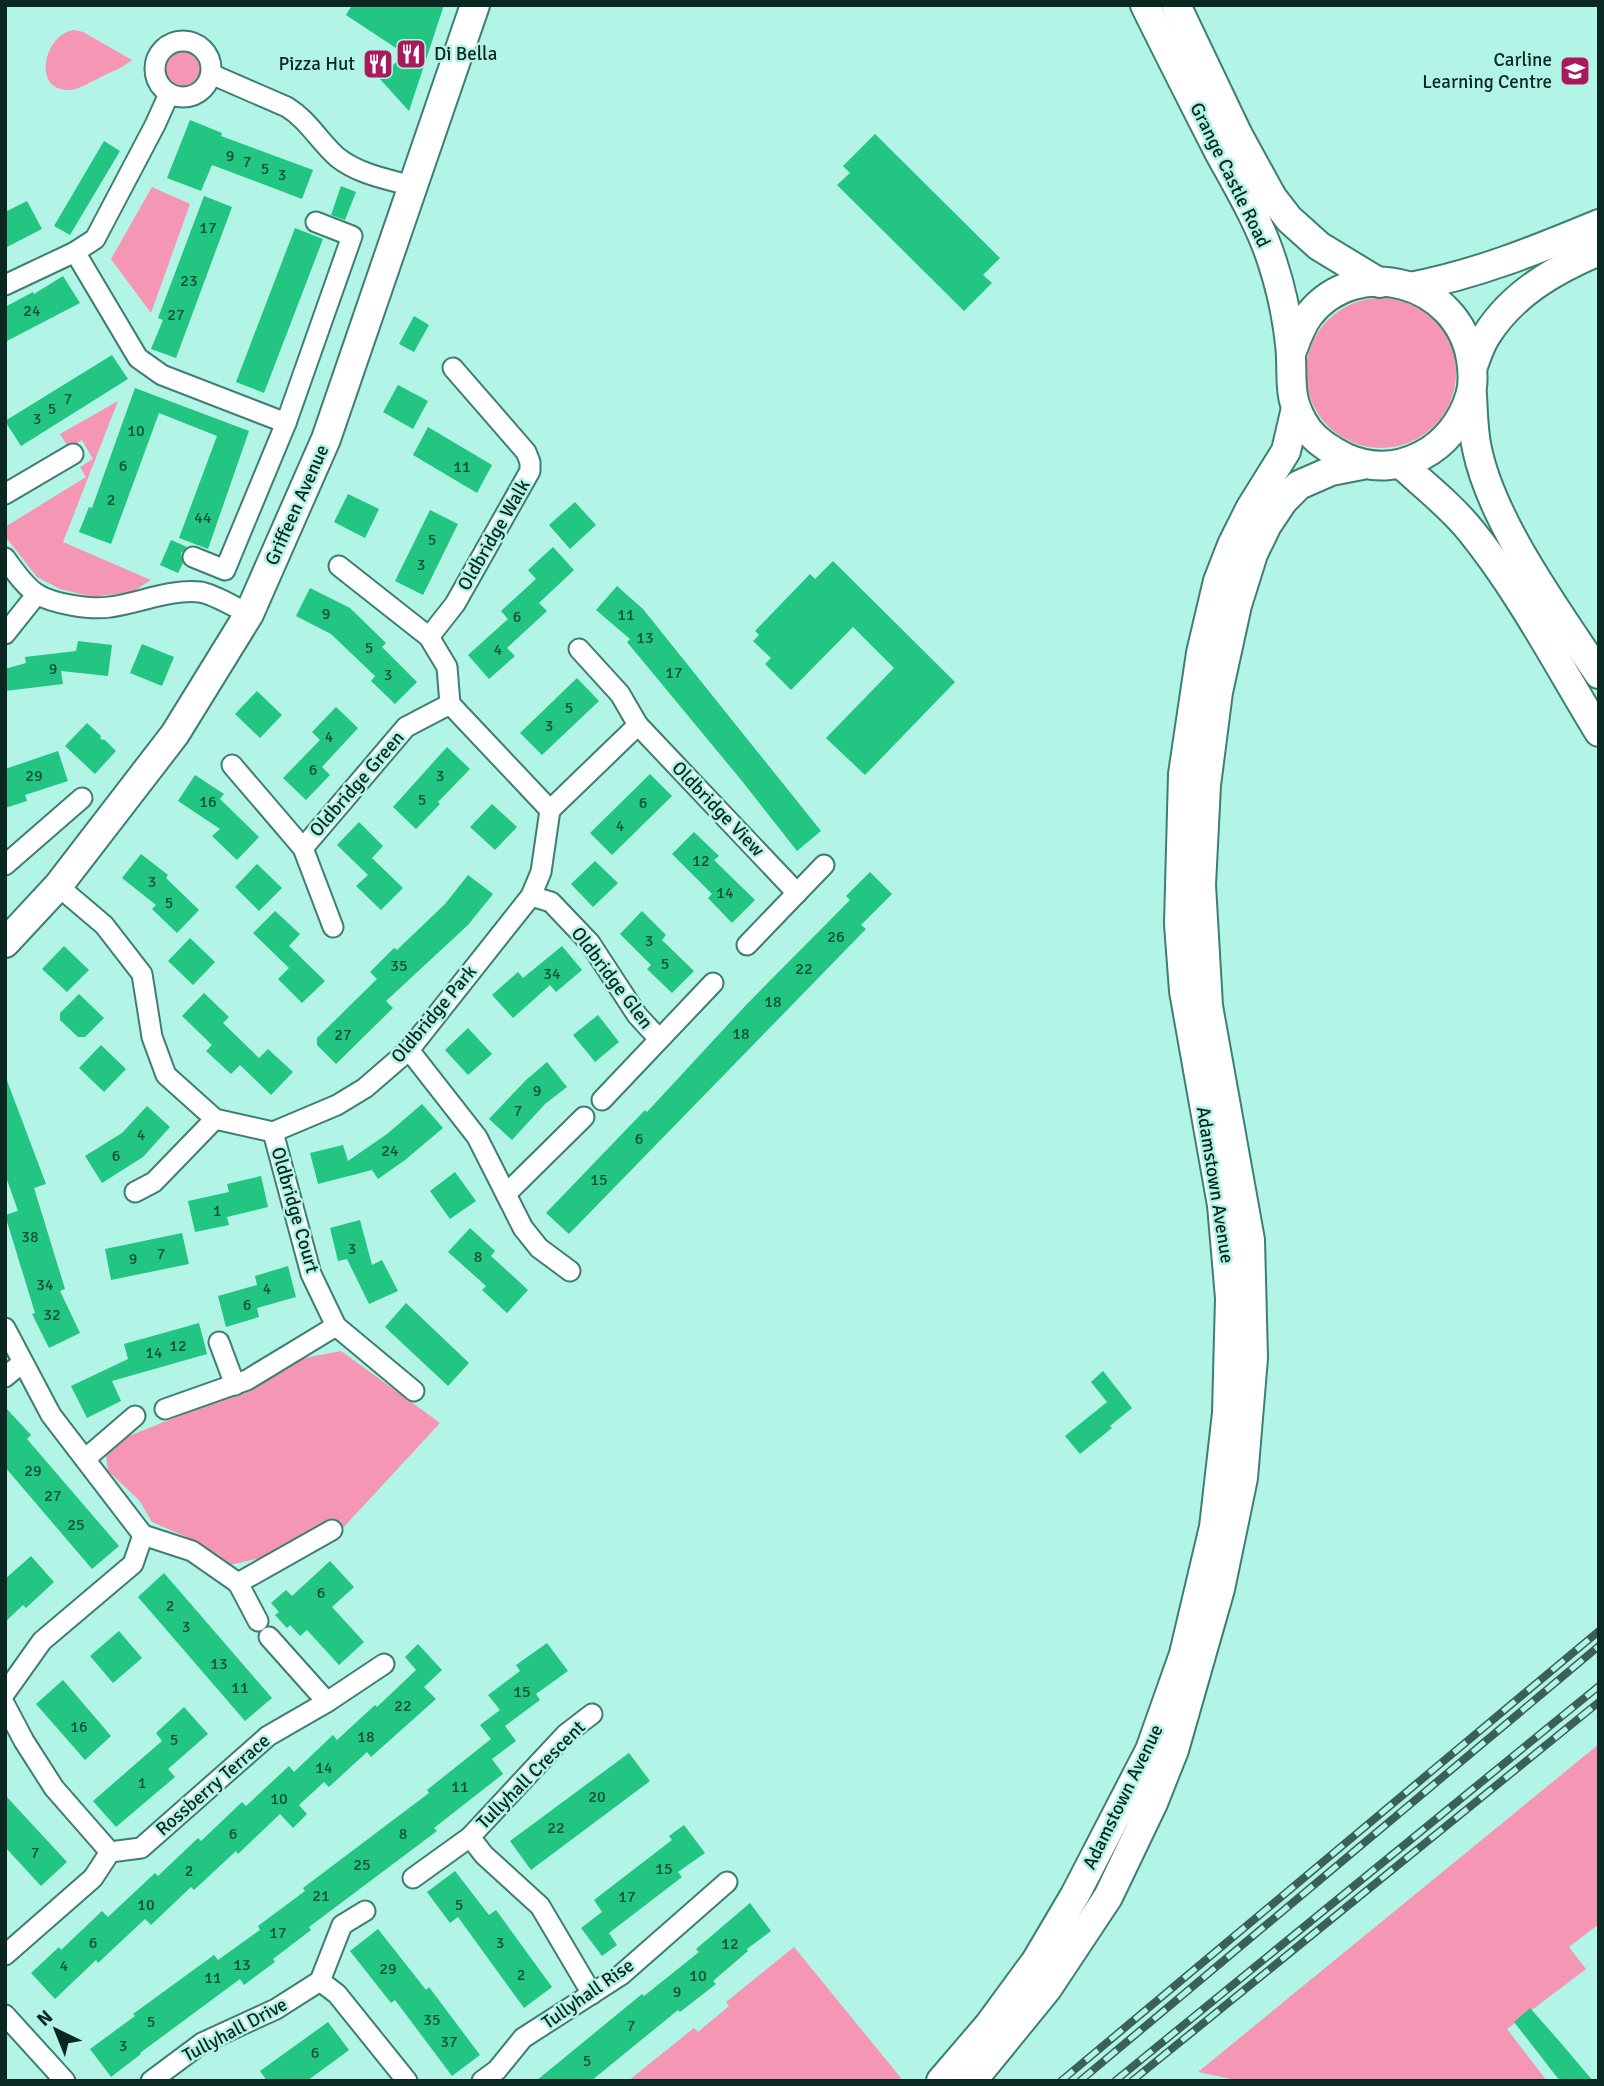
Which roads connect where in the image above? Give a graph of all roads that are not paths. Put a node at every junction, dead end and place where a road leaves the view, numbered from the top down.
1 (475, 5) edge
2 (1145, 5) edge
3 (1176, 5) edge
4 (211, 74) junction
5 (169, 94) junction
6 (412, 186) junction
7 (316, 222) dead end
8 (1599, 223) edge
9 (1599, 251) edge
10 (75, 252) junction
11 (1380, 283) junction
12 (5, 285) edge
13 (1410, 286) junction
14 (1291, 354) junction
15 (453, 368) dead end
16 (1472, 379) junction
17 (1296, 408) junction
18 (286, 423) junction
19 (74, 454) dead end
20 (1401, 464) junction
21 (1362, 465) junction
22 (5, 494) edge
23 (193, 556) dead end
24 (5, 558) edge
25 (339, 566) dead end
26 (37, 594) junction
27 (249, 614) junction
28 (5, 634) edge
29 (429, 637) junction
30 (579, 649) dead end
31 (1599, 674) edge
32 (450, 704) junction
33 (638, 725) junction
34 (1599, 732) edge
35 (232, 765) dead end
36 (82, 798) dead end
37 (550, 810) junction
38 (303, 848) junction
39 (5, 865) edge
40 (824, 865) dead end
41 (58, 886) junction
42 (797, 893) junction
43 (531, 896) junction
44 (333, 927) dead end
45 (5, 943) edge
46 (747, 945) dead end
47 (713, 983) dead end
48 (659, 1039) junction
49 (409, 1050) junction
50 (602, 1100) dead end
51 (584, 1117) dead end
52 (215, 1119) junction
53 (273, 1132) junction
54 (135, 1192) dead end
55 (506, 1194) junction
56 (570, 1271) dead end
57 (336, 1326) junction
58 (5, 1328) edge
59 (219, 1342) dead end
60 (22, 1363) junction
61 (5, 1377) edge
62 (235, 1385) junction
63 (414, 1391) dead end
64 (165, 1409) dead end
65 (135, 1416) dead end
66 (85, 1459) junction
67 (332, 1530) dead end
68 (143, 1535) junction
69 (238, 1583) junction
70 (258, 1621) dead end
71 (269, 1637) dead end
72 (384, 1664) dead end
73 (5, 1693) edge
74 (327, 1702) junction
75 (5, 1705) edge
76 (592, 1714) dead end
77 (470, 1837) junction
78 (110, 1852) junction
79 (413, 1878) dead end
80 (727, 1882) dead end
81 (365, 1911) dead end
82 (5, 1955) edge
83 (320, 1981) junction
84 (592, 1994) junction
85 (5, 2014) edge
86 (152, 2080) edge
87 (65, 2081) edge
88 (407, 2081) edge
89 (482, 2081) edge
90 (941, 2081) edge
91 (972, 2081) edge

1 - 6 street, Griffeen Avenue
2 - 14 street, Grange Castle Road
3 - 11 street, Grange Castle Road
4 - 5 street
4 - 5 street
4 - 6 street
5 - 10 street
6 - 27 street, Griffeen Avenue
7 - 18 street
8 - 13 street
9 - 16 street
10 - 12 street
10 - 18 street
11 - 13 street, Grange Castle Road
11 - 14 street, Grange Castle Road
13 - 16 street, Grange Castle Road
14 - 17 street, Grange Castle Road
15 - 29 street, Oldbridge Walk
16 - 20 street, Grange Castle Road
16 - 31 street, Grange Castle Road
17 - 21 street, Grange Castle Road
17 - 90 street, Adamstown Avenue
18 - 23 street
19 - 22 street
20 - 21 street, Grange Castle Road
20 - 34 street
21 - 91 street, Adamstown Avenue
24 - 26 street
25 - 29 street
26 - 27 street
26 - 28 street
27 - 41 street, Griffeen Avenue
29 - 32 street
30 - 33 street, Oldbridge View
32 - 37 street
32 - 38 street, Oldbridge Green
33 - 37 street
33 - 42 street, Oldbridge View
35 - 38 street, Oldbridge Green
36 - 39 street
37 - 43 street, Oldbridge Park
38 - 44 street, Oldbridge Green
40 - 42 street
41 - 45 street, Griffeen Avenue
41 - 52 street
42 - 46 street
43 - 48 street, Oldbridge Glen
43 - 49 street, Oldbridge Park
47 - 48 street, Oldbridge Glen
48 - 50 street, Oldbridge Glen
49 - 53 street, Oldbridge Park
49 - 55 street
51 - 55 street
52 - 53 street
52 - 54 street
53 - 57 street, Oldbridge Court
55 - 56 street
57 - 62 street
57 - 63 street, Oldbridge Court
58 - 60 street
59 - 62 street
60 - 61 street
60 - 66 street
62 - 64 street
65 - 66 street
66 - 68 street
67 - 69 street
68 - 69 street
68 - 73 street
69 - 70 street
71 - 74 street
72 - 74 street, Rossberry Terrace
74 - 78 street, Rossberry Terrace
75 - 78 street
76 - 77 street, Tullyhall Crescent
77 - 79 street, Tullyhall Crescent
77 - 84 street, Tullyhall Crescent
78 - 82 street
80 - 84 street, Tullyhall Rise
81 - 83 street
83 - 86 street, Tullyhall Drive
83 - 88 street
84 - 89 street, Tullyhall Rise
85 - 87 street

